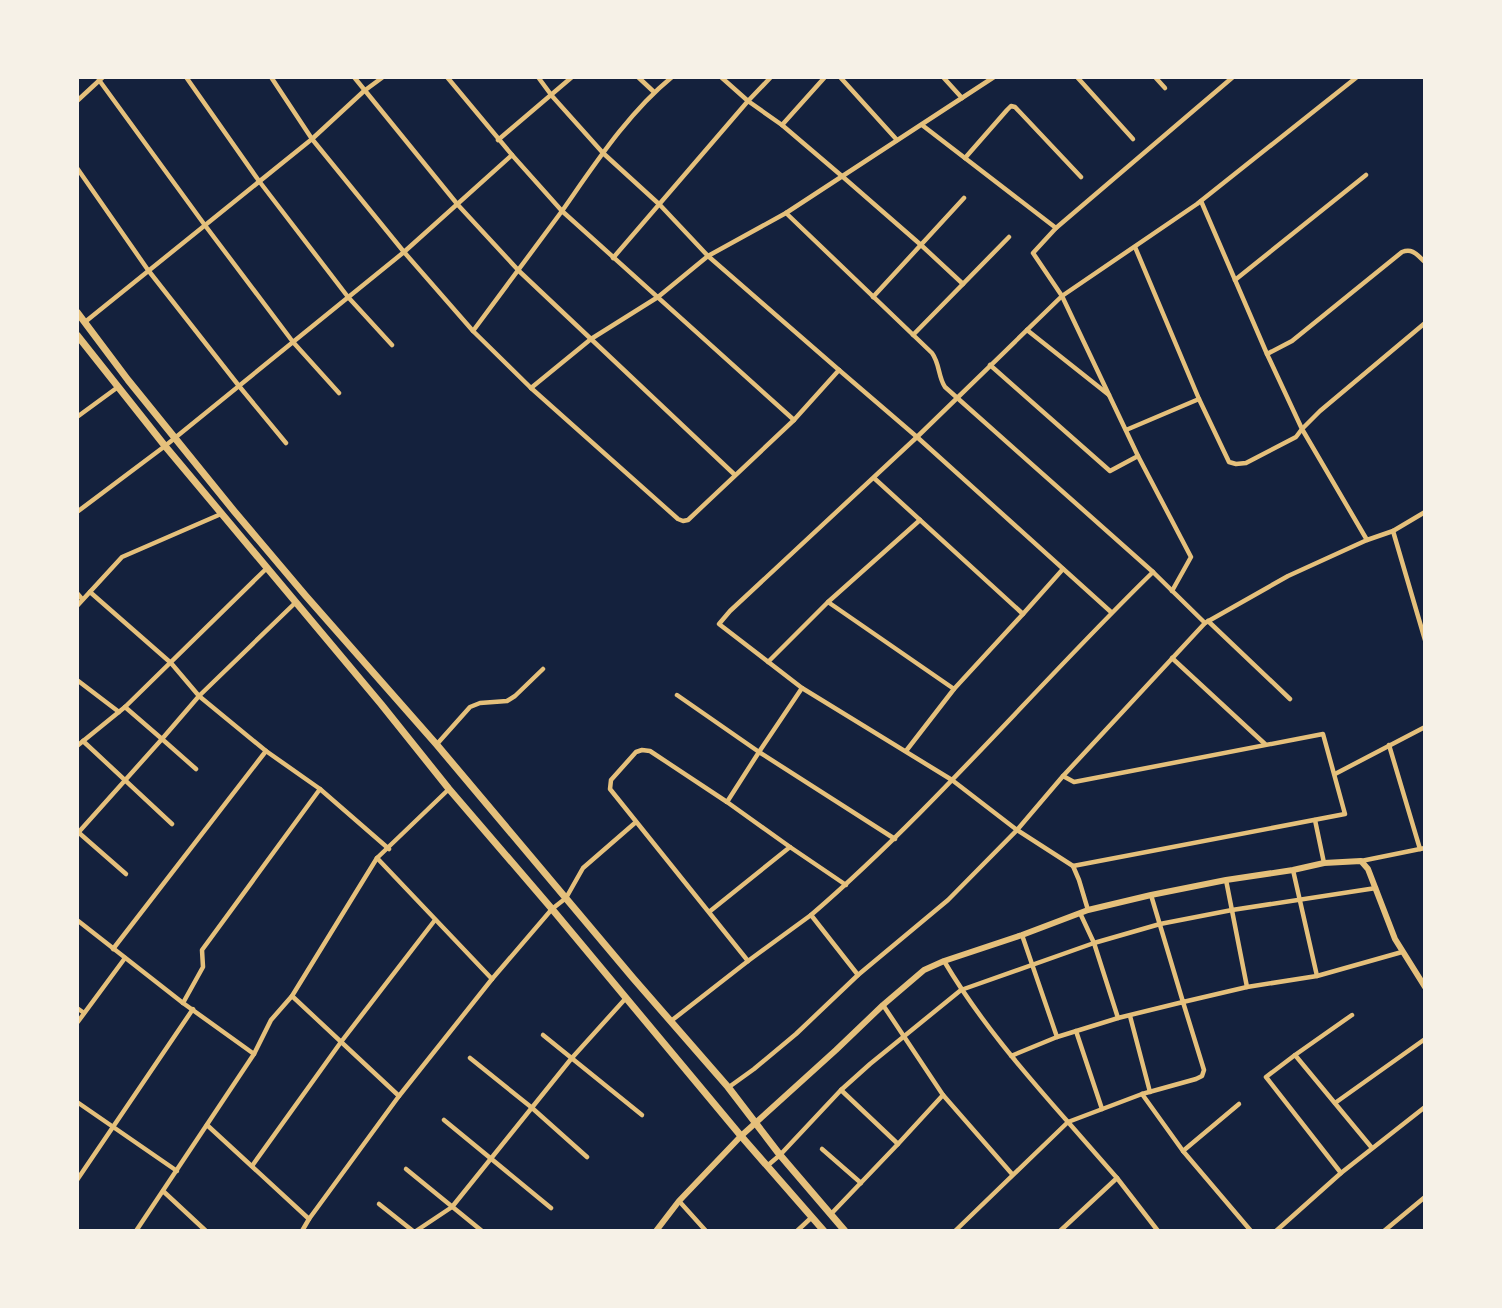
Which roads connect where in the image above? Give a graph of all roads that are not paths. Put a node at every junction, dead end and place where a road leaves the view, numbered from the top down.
1 (186, 77) edge
2 (271, 77) edge
3 (354, 77) edge
4 (383, 77) edge
5 (447, 77) edge
6 (538, 77) edge
7 (572, 77) edge
8 (638, 77) edge
9 (672, 77) edge
10 (721, 77) edge
11 (771, 77) edge
12 (825, 77) edge
13 (840, 77) edge
14 (943, 77) edge
15 (994, 77) edge
16 (1076, 77) edge
17 (1155, 77) edge
18 (1233, 77) edge
19 (1357, 77) edge
20 (101, 79) edge
21 (1165, 88) dead end
22 (364, 90) junction
23 (654, 92) junction
24 (552, 96) junction
25 (962, 98) junction
26 (77, 101) edge
27 (748, 101) junction
28 (782, 125) junction
29 (922, 125) junction
30 (312, 139) junction
31 (1133, 139) dead end
32 (498, 140) junction
33 (897, 140) junction
34 (603, 153) junction
35 (512, 155) junction
36 (965, 158) junction
37 (77, 168) edge
38 (1366, 175) dead end
39 (842, 177) junction
40 (1081, 177) dead end
41 (258, 181) junction
42 (964, 198) dead end
43 (1201, 201) junction
44 (458, 205) junction
45 (660, 205) junction
46 (562, 211) junction
47 (786, 213) junction
48 (204, 224) junction
49 (1056, 228) junction
50 (1009, 237) dead end
51 (921, 245) junction
52 (1135, 247) junction
53 (404, 252) junction
54 (708, 256) junction
55 (613, 258) junction
56 (1425, 262) edge
57 (148, 270) junction
58 (519, 271) junction
59 (1235, 280) junction
60 (963, 284) junction
61 (1062, 296) junction
62 (348, 297) junction
63 (873, 297) junction
64 (658, 298) junction
65 (77, 312) edge
66 (85, 322) junction
67 (1425, 323) edge
68 (1027, 330) junction
69 (473, 331) junction
70 (77, 335) edge
71 (913, 335) junction
72 (591, 339) junction
73 (293, 342) junction
74 (392, 345) dead end
75 (1267, 354) junction
76 (990, 365) junction
77 (839, 370) junction
78 (118, 386) junction
79 (239, 386) junction
80 (531, 388) junction
81 (339, 393) dead end
82 (1109, 395) junction
83 (957, 398) junction
84 (1199, 399) junction
85 (77, 417) edge
86 (794, 420) junction
87 (1302, 429) junction
88 (1126, 430) junction
89 (175, 437) junction
90 (917, 437) junction
91 (286, 443) dead end
92 (165, 446) junction
93 (1138, 456) junction
94 (735, 475) junction
95 (874, 478) junction
96 (77, 512) edge
97 (1425, 513) edge
98 (222, 514) junction
99 (920, 520) junction
100 (1392, 531) junction
101 (1367, 540) junction
102 (267, 568) junction
103 (1063, 569) junction
104 (1153, 572) junction
105 (1172, 591) junction
106 (90, 592) junction
107 (77, 593) edge
108 (82, 599) junction
109 (828, 602) junction
110 (295, 603) junction
111 (77, 606) edge
112 (1111, 612) junction
113 (1023, 614) junction
114 (1207, 622) junction
115 (1425, 640) edge
116 (1172, 658) junction
117 (768, 662) junction
118 (171, 663) junction
119 (543, 669) dead end
120 (77, 680) edge
121 (802, 688) junction
122 (954, 689) junction
123 (677, 695) dead end
124 (199, 696) junction
125 (1290, 699) dead end
126 (125, 707) junction
127 (119, 712) junction
128 (1425, 727) edge
129 (162, 739) junction
130 (83, 741) junction
131 (437, 745) junction
132 (1266, 745) junction
133 (1390, 745) junction
134 (77, 746) edge
135 (266, 751) junction
136 (906, 751) junction
137 (759, 752) junction
138 (196, 769) dead end
139 (1335, 774) junction
140 (1063, 776) junction
141 (125, 780) junction
142 (952, 780) junction
143 (320, 789) junction
144 (449, 789) junction
145 (727, 802) junction
146 (1315, 820) junction
147 (636, 822) junction
148 (172, 824) dead end
149 (1017, 830) junction
150 (78, 832) edge
151 (895, 839) junction
152 (790, 846) junction
153 (1422, 848) edge
154 (388, 849) junction
155 (377, 858) junction
156 (1361, 861) junction
157 (1324, 863) junction
158 (1073, 866) junction
159 (1293, 870) junction
160 (126, 874) dead end
161 (1226, 880) junction
162 (846, 885) junction
163 (1376, 888) junction
164 (1151, 895) junction
165 (566, 898) junction
166 (1299, 900) junction
167 (552, 909) junction
168 (1232, 910) junction
169 (709, 912) junction
170 (1084, 912) junction
171 (811, 915) junction
172 (77, 919) edge
173 (435, 920) junction
174 (1160, 924) junction
175 (1022, 935) junction
176 (1094, 943) junction
177 (113, 949) junction
178 (1402, 952) junction
179 (125, 958) junction
180 (748, 961) junction
181 (944, 961) junction
182 (1031, 964) junction
183 (858, 975) junction
184 (1317, 976) junction
185 (492, 979) junction
186 (1425, 987) edge
187 (1248, 988) junction
188 (961, 990) junction
189 (292, 996) junction
190 (626, 998) junction
191 (1183, 1002) junction
192 (183, 1003) junction
193 (883, 1004) junction
194 (77, 1008) edge
195 (193, 1009) junction
196 (84, 1013) junction
197 (1352, 1015) dead end
198 (1130, 1016) junction
199 (1118, 1018) junction
200 (671, 1021) junction
201 (77, 1023) edge
202 (1076, 1031) junction
203 (543, 1035) dead end
204 (902, 1035) junction
205 (1057, 1037) junction
206 (1425, 1039) edge
207 (341, 1042) junction
208 (254, 1054) junction
209 (1295, 1055) junction
210 (1011, 1056) junction
211 (470, 1058) dead end
212 (571, 1059) junction
213 (728, 1087) junction
214 (842, 1090) junction
215 (1150, 1092) junction
216 (1142, 1094) junction
217 (943, 1095) junction
218 (399, 1096) junction
219 (77, 1102) edge
220 (1335, 1103) junction
221 (1239, 1104) dead end
222 (531, 1107) junction
223 (1425, 1107) edge
224 (1102, 1109) junction
225 (642, 1115) dead end
226 (444, 1120) dead end
227 (1068, 1122) junction
228 (755, 1123) junction
229 (207, 1124) junction
230 (113, 1128) junction
231 (741, 1136) junction
232 (898, 1144) junction
233 (1372, 1148) junction
234 (822, 1149) dead end
235 (1183, 1151) junction
236 (780, 1155) junction
237 (587, 1157) dead end
238 (490, 1159) junction
239 (252, 1166) junction
240 (767, 1166) junction
241 (406, 1168) dead end
242 (177, 1171) junction
243 (1341, 1173) junction
244 (1012, 1174) junction
245 (1117, 1178) junction
246 (77, 1180) edge
247 (861, 1183) junction
248 (163, 1191) junction
249 (1425, 1197) edge
250 (679, 1201) junction
251 (379, 1204) dead end
252 (452, 1207) junction
253 (551, 1208) dead end
254 (831, 1214) junction
255 (812, 1217) junction
256 (309, 1219) junction
257 (136, 1231) edge
258 (206, 1231) edge
259 (302, 1231) edge
260 (415, 1231) edge
261 (482, 1231) edge
262 (656, 1231) edge
263 (706, 1231) edge
264 (797, 1231) edge
265 (824, 1231) edge
266 (845, 1231) edge
267 (956, 1231) edge
268 (1060, 1231) edge
269 (1158, 1231) edge
270 (1251, 1231) edge
271 (1276, 1231) edge
272 (1384, 1231) edge

1 - 41 street
2 - 30 street
3 - 22 street
4 - 22 street
5 - 32 street
6 - 24 street
7 - 24 street
8 - 23 street
9 - 23 street
10 - 27 street
11 - 27 street
12 - 28 street
13 - 33 street
14 - 25 street
15 - 25 street
16 - 31 street
17 - 21 street
18 - 49 street
19 - 43 street
20 - 26 street
20 - 48 street
22 - 30 street
22 - 44 street
23 - 34 street
24 - 32 street
24 - 34 street
25 - 29 street
27 - 28 street
27 - 45 street
28 - 39 street
29 - 33 street
29 - 36 street
30 - 41 street
30 - 53 street
32 - 35 street
33 - 39 street
34 - 45 street
34 - 46 street
35 - 44 street
35 - 46 street
36 - 40 street
36 - 49 street
37 - 57 street
38 - 59 street
39 - 47 street
39 - 51 street
41 - 48 street
41 - 62 street
42 - 51 street
43 - 52 street
43 - 59 street
44 - 53 street
44 - 58 street
45 - 54 street
45 - 55 street
46 - 55 street
46 - 58 street
47 - 54 street
47 - 63 street
48 - 57 street
48 - 73 street
49 - 61 street
50 - 60 street
51 - 60 street
51 - 63 street
52 - 61 street
52 - 84 street
53 - 62 street
53 - 69 street
54 - 64 street
54 - 77 street
55 - 64 street
56 - 75 street
57 - 66 street
57 - 79 street
58 - 69 street
58 - 72 street
59 - 75 street
60 - 71 street
61 - 68 street
61 - 82 street
62 - 73 street
62 - 74 street
63 - 71 street
64 - 72 street
64 - 86 street
65 - 66 main road
66 - 89 main road
67 - 87 street
68 - 76 street
68 - 82 street
69 - 80 street
70 - 78 main road
71 - 83 street
72 - 80 street
72 - 94 street
73 - 79 street
73 - 81 street
75 - 87 street
76 - 83 street
76 - 93 street
77 - 86 street
77 - 90 street
78 - 85 street
78 - 92 main road
79 - 89 street
79 - 91 street
80 - 94 street
82 - 88 street
83 - 90 street
83 - 104 street
84 - 87 street
84 - 88 street
86 - 94 street
87 - 101 street
88 - 93 street
89 - 92 street
89 - 131 main road
90 - 95 street
90 - 103 street
92 - 96 street
92 - 98 main road
93 - 105 street
95 - 99 street
95 - 117 street
97 - 100 street
98 - 102 main road
98 - 106 street
99 - 109 street
99 - 113 street
100 - 101 street
100 - 115 street
101 - 114 street
102 - 110 main road
102 - 118 street
103 - 112 street
103 - 113 street
104 - 105 street
104 - 112 street
105 - 114 street
106 - 108 street
106 - 118 street
107 - 108 street
108 - 111 street
109 - 117 street
109 - 122 street
110 - 124 street
110 - 144 main road
112 - 142 street
113 - 122 street
114 - 116 street
114 - 125 street
116 - 132 street
116 - 140 street
117 - 121 street
118 - 124 street
118 - 126 street
119 - 131 street
120 - 127 street
121 - 136 street
121 - 137 street
122 - 136 street
123 - 137 street
124 - 129 street
124 - 135 street
126 - 127 street
126 - 129 street
127 - 130 street
128 - 133 street
129 - 138 street
129 - 141 street
130 - 134 street
130 - 141 street
131 - 165 main road
132 - 139 street
132 - 140 street
133 - 139 street
133 - 153 street
135 - 143 street
135 - 177 street
136 - 142 street
137 - 145 street
137 - 151 street
139 - 146 street
140 - 149 street
141 - 148 street
141 - 150 street
142 - 149 street
142 - 151 street
143 - 154 street
143 - 192 street
144 - 154 street
144 - 167 main road
145 - 147 street
145 - 152 street
146 - 157 street
146 - 158 street
147 - 165 street
147 - 169 street
149 - 158 street
149 - 183 street
150 - 160 street
151 - 162 street
152 - 162 street
152 - 169 street
153 - 156 street
154 - 155 street
155 - 173 street
155 - 189 street
156 - 157 street
156 - 163 street
157 - 159 street
158 - 170 street
159 - 161 street
159 - 166 street
161 - 164 street
161 - 168 street
162 - 171 street
163 - 166 street
163 - 178 street
164 - 170 street
164 - 174 street
165 - 167 street
165 - 200 main road
166 - 168 street
166 - 184 street
167 - 185 street
167 - 190 main road
168 - 174 street
168 - 187 street
169 - 180 street
170 - 175 street
170 - 176 street
171 - 180 street
171 - 183 street
172 - 177 street
173 - 185 street
173 - 207 street
174 - 176 street
174 - 191 street
175 - 181 street
175 - 182 street
176 - 182 street
176 - 199 street
177 - 179 street
178 - 184 street
178 - 186 street
179 - 192 street
179 - 196 street
180 - 200 street
181 - 188 street
181 - 193 street
182 - 188 street
182 - 205 street
183 - 213 street
184 - 187 street
185 - 218 street
187 - 191 street
188 - 204 street
188 - 210 street
189 - 207 street
189 - 208 street
190 - 212 street
190 - 231 main road
191 - 198 street
191 - 215 street
192 - 195 street
193 - 204 street
193 - 228 street
194 - 196 street
195 - 208 street
195 - 230 street
196 - 201 street
197 - 209 street
198 - 199 street
198 - 215 street
199 - 202 street
200 - 213 main road
202 - 205 street
202 - 224 street
203 - 212 street
204 - 214 street
204 - 217 street
205 - 210 street
206 - 220 street
207 - 218 street
207 - 239 street
208 - 229 street
209 - 220 street
209 - 243 street
210 - 227 street
211 - 222 street
212 - 222 street
212 - 225 street
213 - 228 main road
214 - 232 street
214 - 236 street
215 - 216 street
216 - 224 street
216 - 235 street
217 - 232 street
217 - 244 street
218 - 256 street
219 - 230 street
220 - 233 street
221 - 235 street
222 - 237 street
222 - 238 street
223 - 233 street
224 - 227 street
226 - 238 street
227 - 244 street
227 - 245 street
228 - 231 street
228 - 236 main road
229 - 239 street
229 - 242 street
230 - 242 street
230 - 246 street
231 - 240 main road
231 - 250 street
232 - 247 street
233 - 243 street
234 - 247 street
235 - 270 street
236 - 240 street
236 - 254 main road
238 - 252 street
238 - 253 street
239 - 256 street
240 - 255 main road
241 - 252 street
242 - 248 street
243 - 271 street
244 - 267 street
245 - 268 street
245 - 269 street
247 - 254 street
248 - 257 street
248 - 258 street
249 - 272 street
250 - 262 street
250 - 263 street
251 - 260 street
252 - 260 street
252 - 261 street
254 - 266 main road
255 - 264 street
255 - 265 main road
256 - 259 street

